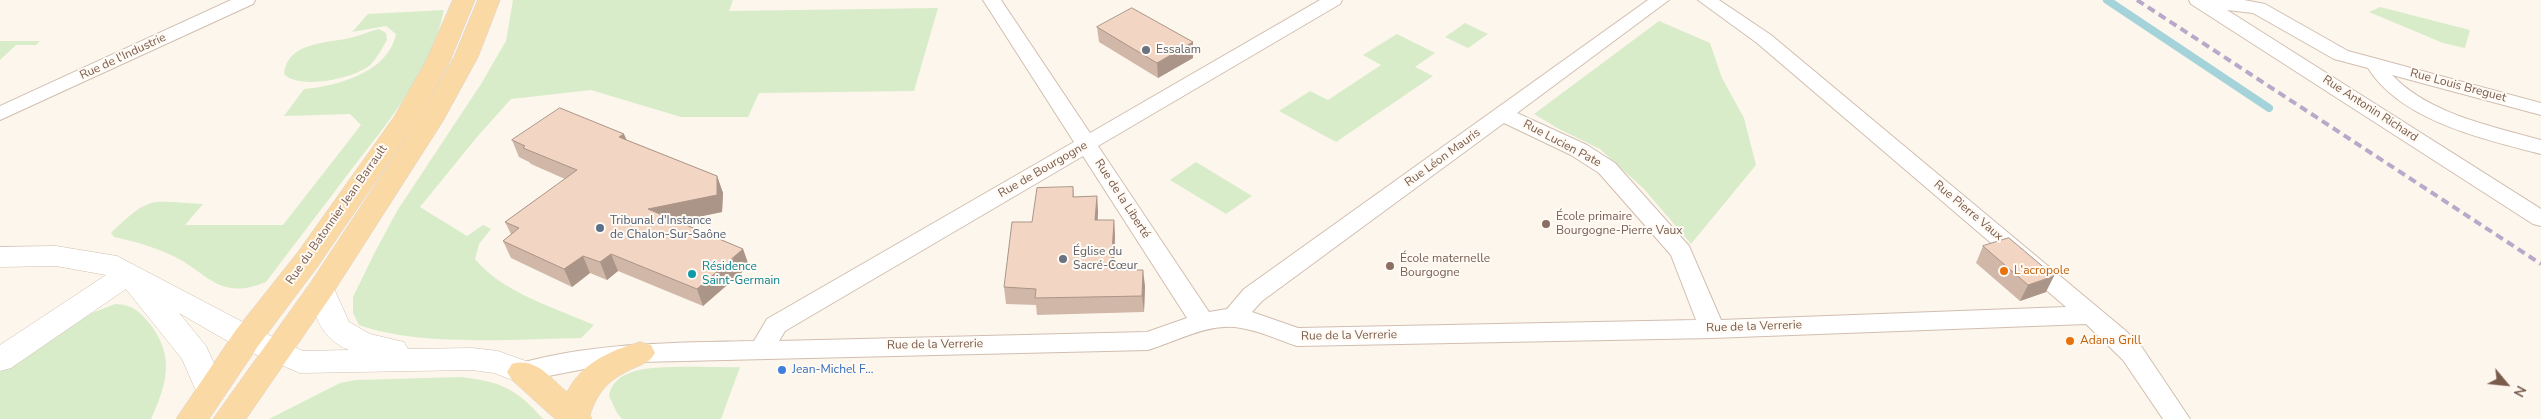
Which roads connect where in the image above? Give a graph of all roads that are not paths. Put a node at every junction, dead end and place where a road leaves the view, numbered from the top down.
1 (246, 0) edge
2 (464, 0) edge
3 (489, 0) edge
4 (992, 0) edge
5 (1333, 0) edge
6 (1707, 0) edge
7 (1726, 0) edge
8 (1660, 1) edge
9 (2202, 3) edge
10 (1764, 40) junction
11 (2375, 64) junction
12 (2541, 109) edge
13 (0, 114) edge
14 (1504, 115) junction
15 (1087, 144) junction
16 (2541, 147) edge
17 (2541, 219) edge
18 (0, 257) edge
19 (130, 273) junction
20 (321, 289) junction
21 (2092, 315) junction
22 (1233, 318) junction
23 (1203, 323) junction
24 (1712, 329) junction
25 (248, 338) junction
26 (762, 349) junction
27 (276, 351) junction
28 (640, 353) junction
29 (431, 359) junction
30 (0, 360) edge
31 (523, 372) junction
32 (211, 392) junction
33 (575, 418) edge
34 (192, 419) edge
35 (229, 419) edge
36 (2177, 419) edge

1 - 13 street, Rue de l'Industrie
2 - 25 main road, Rue du Batonnier Jean Barrault
3 - 20 main road, Rue du Batonnier Jean Barrault
4 - 15 street, Rue de la Liberté
5 - 15 street, Rue de Bourgogne
6 - 10 street
7 - 10 street
8 - 14 street, Rue Léon Mauris
9 - 11 street, Rue Louis Breguet
9 - 17 street, Rue Antonin Richard
10 - 21 street, Rue Pierre Vaux
11 - 12 street, Rue Louis Breguet
11 - 16 street, Rue Louis Breguet
14 - 22 street, Rue Léon Mauris
14 - 24 street, Rue Lucien Pate
15 - 23 street, Rue de la Liberté
15 - 26 street, Rue de Bourgogne
18 - 19 street
19 - 25 street
19 - 30 street
19 - 32 street
20 - 27 main road, Rue du Batonnier Jean Barrault
20 - 29 street
21 - 24 street, Rue de la Verrerie
21 - 36 street, Rue Pierre Vaux
22 - 23 street, Rue de la Verrerie
22 - 24 street, Rue de la Verrerie
23 - 26 street, Rue de la Verrerie
25 - 27 street
25 - 32 main road, Rue du Batonnier Jean Barrault
26 - 28 street, Rue de la Verrerie
27 - 29 street
27 - 35 main road, Rue du Batonnier Jean Barrault
28 - 31 street, Rue de la Verrerie
28 - 33 main road
29 - 31 street
31 - 33 main road
32 - 34 main road, Rue du Batonnier Jean Barrault

